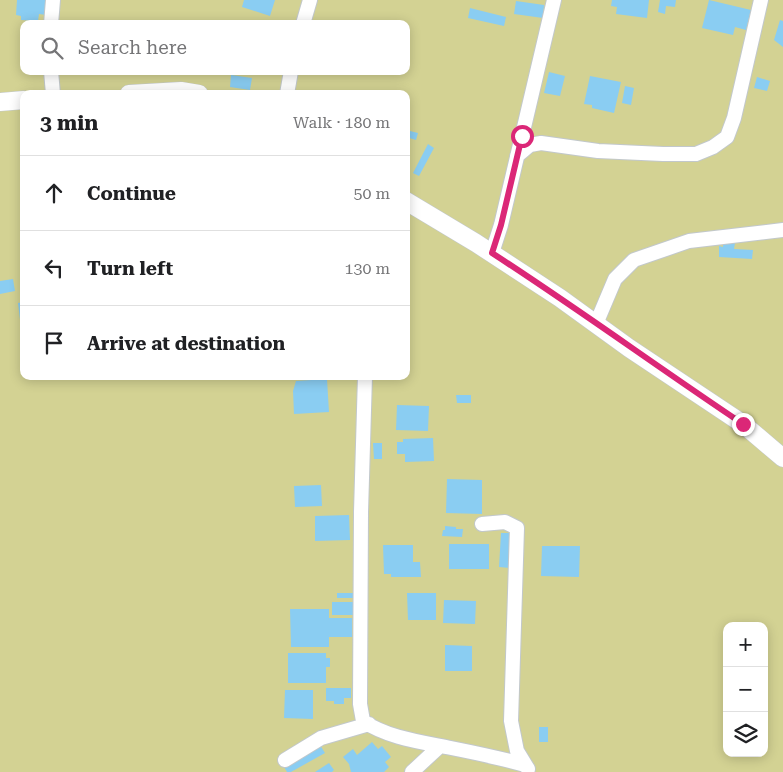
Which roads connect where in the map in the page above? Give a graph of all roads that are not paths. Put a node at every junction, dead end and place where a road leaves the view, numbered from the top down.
1 (53, 0) edge
2 (310, 0) edge
3 (554, 0) edge
4 (761, 0) edge
5 (51, 20) edge
6 (303, 20) edge
7 (51, 75) edge
8 (290, 75) edge
9 (53, 90) edge
10 (288, 90) edge
11 (20, 100) edge
12 (0, 102) edge
13 (517, 156) junction
14 (410, 203) edge
15 (783, 230) edge
16 (492, 253) junction
17 (596, 324) junction
18 (365, 380) edge
19 (783, 458) edge
20 (482, 524) dead end
21 (368, 724) junction
22 (440, 746) junction
23 (286, 760) dead end
24 (528, 769) edge
25 (412, 772) edge

1 - 5 street
2 - 6 street
3 - 13 street
4 - 13 street
7 - 9 street
8 - 10 street
11 - 12 street
13 - 16 street
14 - 16 street
15 - 17 street
16 - 17 street
17 - 19 street
18 - 21 street
20 - 24 street
21 - 22 street
21 - 23 street
22 - 24 street
22 - 25 street

